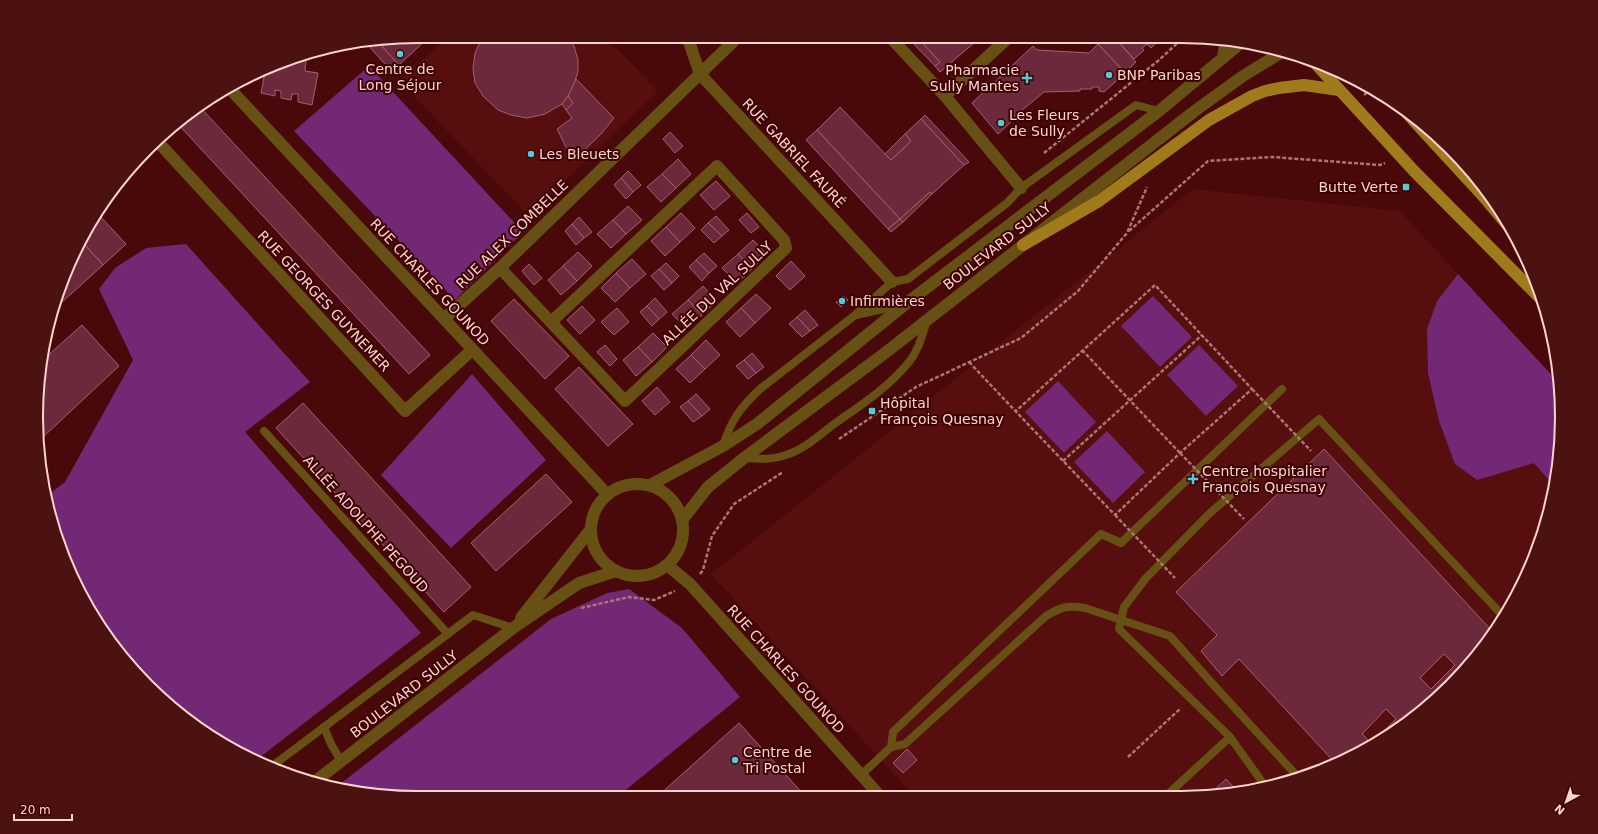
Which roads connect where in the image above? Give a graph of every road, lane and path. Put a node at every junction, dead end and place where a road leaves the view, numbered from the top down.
1 (690, 43) edge
2 (732, 43) edge
3 (896, 43) edge
4 (1002, 43) edge
5 (1177, 43) edge
6 (1225, 46) edge
7 (1235, 47) edge
8 (1276, 56) edge
9 (1223, 57) junction
10 (1321, 70) edge
11 (700, 74) junction
12 (1339, 90) junction
13 (233, 91) edge
14 (945, 96) junction
15 (1159, 111) junction
16 (1427, 135) edge
17 (161, 145) edge
18 (1043, 153) dead end
19 (1388, 162) dead end
20 (1151, 180) dead end
21 (1021, 188) junction
22 (1483, 196) edge
23 (1127, 233) junction
24 (1022, 245) junction
25 (500, 268) junction
26 (892, 282) junction
27 (1533, 291) edge
28 (908, 302) junction
29 (854, 316) junction
30 (444, 319) junction
31 (927, 320) junction
32 (551, 322) junction
33 (1202, 335) junction
34 (472, 350) junction
35 (1082, 350) junction
36 (969, 362) junction
37 (1252, 389) junction
38 (1282, 389) dead end
39 (1130, 400) junction
40 (1016, 411) junction
41 (264, 431) dead end
42 (833, 443) dead end
43 (722, 446) junction
44 (1311, 451) dead end
45 (1180, 453) junction
46 (744, 458) junction
47 (1063, 461) junction
48 (785, 470) dead end
49 (650, 485) junction
50 (607, 494) junction
51 (1115, 515) junction
52 (682, 520) junction
53 (1244, 520) dead end
54 (591, 529) junction
55 (667, 565) junction
56 (616, 571) junction
57 (1175, 578) dead end
58 (690, 584) junction
59 (581, 608) dead end
60 (1500, 613) edge
61 (513, 628) junction
62 (448, 634) junction
63 (1186, 703) dead end
64 (324, 727) junction
65 (1230, 737) junction
66 (890, 747) junction
67 (1128, 757) dead end
68 (341, 761) junction
69 (276, 764) edge
70 (1294, 773) edge
71 (861, 775) junction
72 (320, 778) edge
73 (1262, 782) edge
74 (875, 791) edge
75 (1171, 791) edge

1 - 11 street, RUE GABRIEL FAURÉ
2 - 11 street, RUE ALEX COMBELLE
3 - 14 street
4 - 14 street
5 - 18 path
6 - 9 street
7 - 9 street, BOULEVARD SULLY
8 - 24 street, BOULEVARD SULLY
9 - 15 street, BOULEVARD SULLY
10 - 12 main road
11 - 25 street, RUE ALEX COMBELLE
11 - 26 street, RUE GABRIEL FAURÉ
12 - 24 main road
12 - 27 main road
13 - 30 street, RUE CHARLES GOUNOD
14 - 21 street
15 - 21 lane, BOULEVARD SULLY
15 - 28 street, BOULEVARD SULLY
16 - 22 main road
17 - 34 street, RUE GEORGES GUYNEMER
19 - 23 path
20 - 23 path
21 - 26 lane, BOULEVARD SULLY
23 - 36 path
24 - 31 street, BOULEVARD SULLY
25 - 30 street, RUE ALEX COMBELLE
25 - 32 street, ALLÉE DU VAL SULLY
26 - 29 lane, BOULEVARD SULLY
28 - 29 lane
28 - 43 street, BOULEVARD SULLY
29 - 43 lane, BOULEVARD SULLY
30 - 34 street, RUE CHARLES GOUNOD
31 - 46 street, BOULEVARD SULLY
31 - 46 lane
32 - 32 street, ALLÉE DU VAL SULLY
33 - 35 path
33 - 37 path
33 - 39 path
34 - 50 street, RUE CHARLES GOUNOD
35 - 39 path
35 - 40 path
36 - 40 path
36 - 42 path
37 - 44 path, bridge
37 - 45 path
38 - 66 lane
39 - 45 path
39 - 47 path
40 - 47 path
41 - 62 lane, ALLÉE ADOLPHE PEGOUD
43 - 49 street, BOULEVARD SULLY
45 - 51 path
45 - 53 path, bridge
46 - 52 street, BOULEVARD SULLY
47 - 51 path
48 - 58 path
49 - 50 street
49 - 52 street
50 - 54 street
51 - 57 path, bridge
52 - 55 street
54 - 56 street
54 - 61 street
55 - 56 street
55 - 58 street, RUE CHARLES GOUNOD
56 - 61 street
58 - 59 path
58 - 71 street, RUE CHARLES GOUNOD
60 - 65 lane
61 - 62 lane
61 - 68 street, BOULEVARD SULLY
62 - 64 lane
63 - 67 path
64 - 68 lane
64 - 69 lane
65 - 73 lane
65 - 75 lane
66 - 70 lane, bridge
66 - 71 lane
68 - 72 street, BOULEVARD SULLY
71 - 74 street, RUE CHARLES GOUNOD

